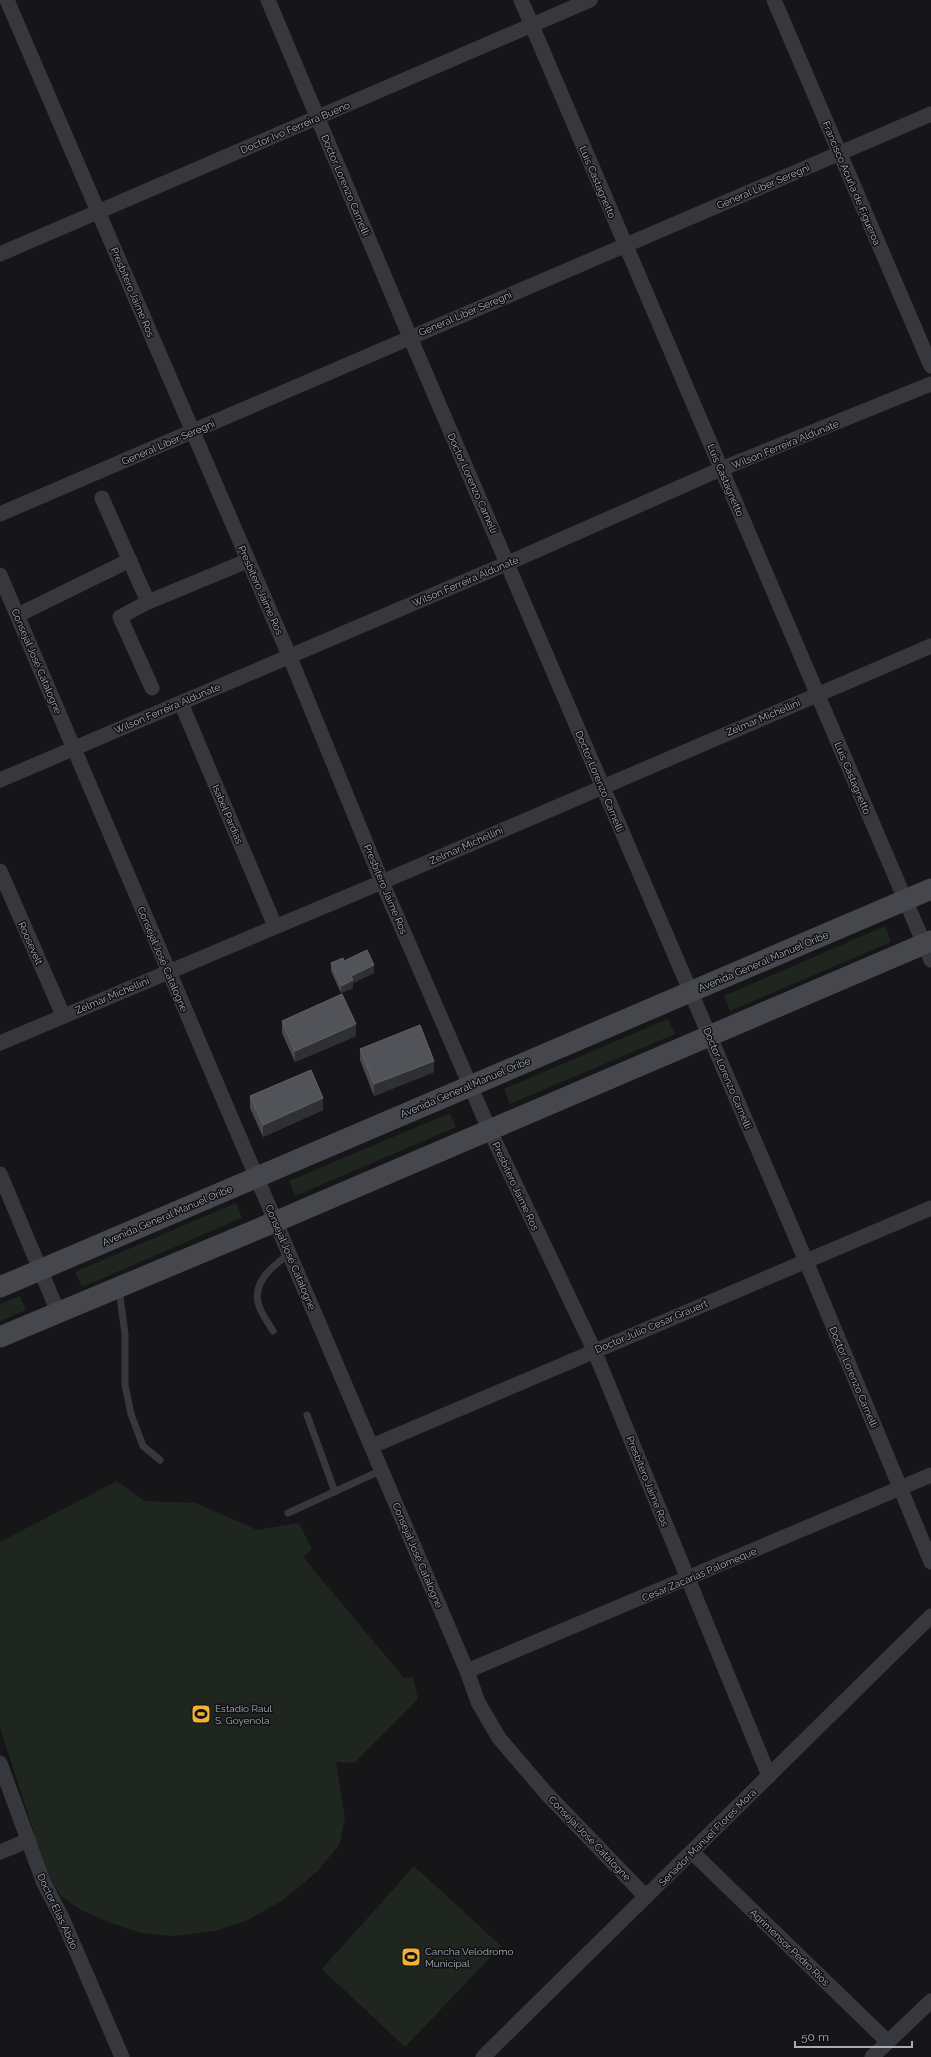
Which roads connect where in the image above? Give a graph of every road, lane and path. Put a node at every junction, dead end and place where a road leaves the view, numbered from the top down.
1 (268, 0) edge
2 (521, 0) edge
3 (590, 0) edge
4 (774, 0) edge
5 (7, 2) edge
6 (532, 25) junction
7 (931, 114) edge
8 (318, 117) junction
9 (839, 153) junction
10 (99, 211) junction
11 (625, 245) junction
12 (0, 254) edge
13 (410, 337) junction
14 (931, 366) edge
15 (931, 384) edge
16 (192, 431) junction
17 (721, 469) junction
18 (102, 498) dead end
19 (0, 514) edge
20 (130, 560) junction
21 (247, 560) junction
22 (508, 563) junction
23 (0, 575) edge
24 (148, 602) junction
25 (18, 616) junction
26 (931, 646) edge
27 (289, 655) junction
28 (152, 688) dead end
29 (817, 694) junction
30 (182, 703) junction
31 (73, 748) junction
32 (0, 780) edge
33 (602, 786) junction
34 (0, 871) edge
35 (382, 882) junction
36 (931, 890) edge
37 (906, 900) junction
38 (275, 926) junction
39 (929, 948) edge
40 (168, 972) junction
41 (690, 992) junction
42 (63, 1015) junction
43 (710, 1036) junction
44 (0, 1043) edge
45 (471, 1084) junction
46 (489, 1129) junction
47 (0, 1174) edge
48 (256, 1177) junction
49 (931, 1208) edge
50 (277, 1221) junction
51 (290, 1253) junction
52 (806, 1261) junction
53 (40, 1270) junction
54 (118, 1286) junction
55 (0, 1287) edge
56 (58, 1312) junction
57 (273, 1332) dead end
58 (0, 1337) edge
59 (594, 1350) junction
60 (307, 1414) dead end
61 (372, 1446) junction
62 (160, 1460) dead end
63 (382, 1470) junction
64 (931, 1475) edge
65 (900, 1489) junction
66 (335, 1492) junction
67 (288, 1513) dead end
68 (931, 1562) edge
69 (688, 1579) junction
70 (931, 1616) edge
71 (467, 1671) junction
72 (0, 1763) edge
73 (769, 1776) junction
74 (29, 1840) junction
75 (0, 1852) edge
76 (692, 1852) junction
77 (646, 1897) junction
78 (931, 2001) edge
79 (888, 2042) junction
80 (122, 2057) edge
81 (483, 2057) edge
82 (872, 2057) edge

1 - 8 street, Doctor Lorenzo Carnelli
2 - 6 street, Luis Castagnetto
3 - 6 street, Doctor Ivo Ferreira Bueno
4 - 9 street, Francisco Acuña de Figueroa
5 - 10 street, Presbítero Jaime Ros
6 - 8 street, Doctor Ivo Ferreira Bueno
6 - 11 street, Luis Castagnetto
7 - 9 street, General Líber Seregni
8 - 10 street, Doctor Ivo Ferreira Bueno
8 - 13 street, Doctor Lorenzo Carnelli
9 - 11 street, General Líber Seregni
9 - 14 street, Francisco Acuña de Figueroa
10 - 12 street, Doctor Ivo Ferreira Bueno
10 - 16 street, Presbítero Jaime Ros
11 - 13 street, General Líber Seregni
11 - 17 street, Luis Castagnetto
13 - 16 street, General Líber Seregni
13 - 22 street, Doctor Lorenzo Carnelli
15 - 17 street, Wilson Ferreira Aldunate
16 - 19 street, General Líber Seregni
16 - 21 street, Presbítero Jaime Ros
17 - 22 street, Wilson Ferreira Aldunate
17 - 29 street, Luis Castagnetto
18 - 20 street
20 - 24 street
20 - 25 street
21 - 24 street
21 - 27 street, Presbítero Jaime Ros
22 - 27 street, Wilson Ferreira Aldunate
22 - 33 street, Doctor Lorenzo Carnelli
23 - 25 street, Consejal José Catalogne
24 - 28 street
25 - 31 street, Consejal José Catalogne
26 - 29 street, Zelmar Michellini
27 - 30 street, Wilson Ferreira Aldunate
27 - 35 street, Presbítero Jaime Ros
29 - 33 street, Zelmar Michellini
29 - 37 street, Luis Castagnetto
30 - 31 street, Wilson Ferreira Aldunate
30 - 38 street, Isabel Pardias
31 - 32 street, Wilson Ferreira Aldunate
31 - 40 street, Consejal José Catalogne
33 - 35 street, Zelmar Michellini
33 - 41 street, Doctor Lorenzo Carnelli
34 - 42 street, Roosevelt
35 - 38 street, Zelmar Michellini
35 - 45 street, Presbítero Jaime Ros
36 - 37 main road, Avenida General Manuel Oribe
37 - 39 street, Luis Castagnetto
37 - 41 main road, Avenida General Manuel Oribe
38 - 40 street, Zelmar Michellini
39 - 43 main road
40 - 42 street, Zelmar Michellini
40 - 48 street, Consejal José Catalogne
41 - 43 street, Doctor Lorenzo Carnelli
41 - 45 main road, Avenida General Manuel Oribe
42 - 44 street, Zelmar Michellini
43 - 46 main road
43 - 52 street, Doctor Lorenzo Carnelli
45 - 46 street, Presbítero Jaime Ros
45 - 48 main road, Avenida General Manuel Oribe
46 - 50 main road
46 - 59 street, Presbítero Jaime Ros
47 - 53 street
48 - 50 street, Consejal José Catalogne
48 - 53 main road, Avenida General Manuel Oribe
49 - 52 street, Doctor Julio Cesar Grauert
50 - 51 street, Consejal José Catalogne
50 - 54 main road
51 - 57 lane
51 - 61 street, Consejal José Catalogne
52 - 59 street, Doctor Julio Cesar Grauert
52 - 65 street, Doctor Lorenzo Carnelli
53 - 55 main road, Avenida General Manuel Oribe
53 - 56 street
54 - 56 main road
54 - 62 lane
56 - 58 main road
59 - 61 street, Doctor Julio Cesar Grauert
59 - 69 street, Presbítero Jaime Ros
60 - 66 lane
61 - 63 street, Consejal José Catalogne
63 - 66 lane
63 - 71 street, Consejal José Catalogne
64 - 65 street, Cesar Zacarias Palomeque
65 - 68 street, Doctor Lorenzo Carnelli
65 - 69 street, Cesar Zacarias Palomeque
66 - 67 lane
69 - 71 street, Cesar Zacarias Palomeque
69 - 73 street, Presbítero Jaime Ros
70 - 73 street, Senador Manuel Flores Mora
71 - 77 street, Consejal José Catalogne
72 - 74 street, Doctor Elías Abdo
73 - 76 street, Senador Manuel Flores Mora
74 - 75 street
74 - 80 street, Doctor Elías Abdo
76 - 77 street, Senador Manuel Flores Mora
76 - 79 street, Agrimensor Pedro Ríos
77 - 81 street, Senador Manuel Flores Mora
78 - 79 street
79 - 82 street

